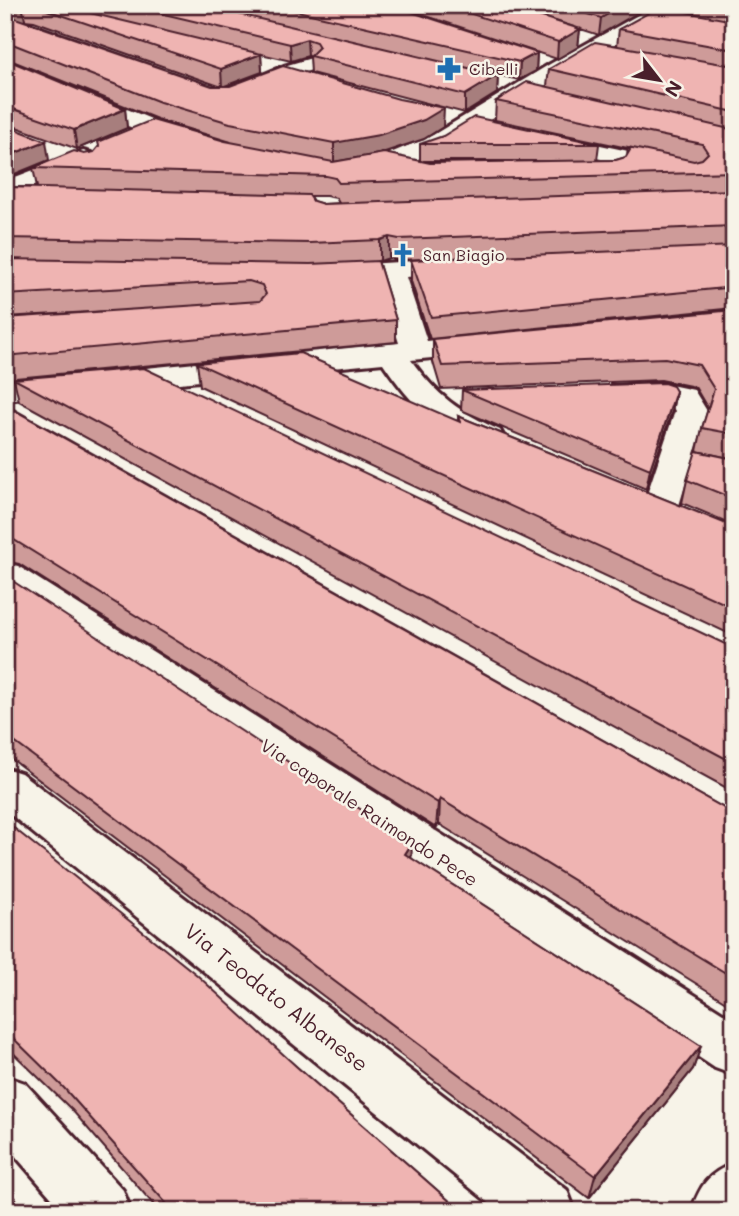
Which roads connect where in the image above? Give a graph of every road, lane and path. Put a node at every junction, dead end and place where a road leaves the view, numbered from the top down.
1 (668, 13) edge
2 (316, 41) edge
3 (356, 51) junction
4 (381, 57) edge
5 (535, 62) edge
6 (5, 65) edge
7 (279, 69) junction
8 (559, 69) junction
9 (496, 84) edge
10 (320, 85) edge
11 (246, 89) junction
12 (522, 90) junction
13 (545, 96) edge
14 (222, 97) edge
15 (285, 100) edge
16 (433, 116) edge
17 (471, 124) junction
18 (153, 128) junction
19 (498, 130) edge
20 (526, 136) edge
21 (128, 139) edge
22 (215, 147) edge
23 (53, 151) edge
24 (385, 163) junction
25 (586, 171) edge
26 (429, 173) edge
27 (333, 177) edge
28 (5, 190) edge
29 (5, 197) edge
30 (44, 198) edge
31 (313, 262) edge
32 (486, 265) edge
33 (390, 269) junction
34 (513, 342) edge
35 (404, 352) junction
36 (153, 379) junction
37 (5, 391) edge
38 (592, 394) edge
39 (480, 398) edge
40 (202, 402) edge
41 (426, 403) junction
42 (514, 448) edge
43 (674, 459) junction
44 (710, 466) edge
45 (660, 509) edge
46 (5, 575) edge
47 (5, 785) edge
48 (734, 1050) edge
49 (5, 1102) edge
50 (734, 1192) edge
51 (102, 1211) edge
52 (546, 1211) edge
53 (719, 1211) edge

1 - 8 street
2 - 3 street
3 - 4 street
3 - 7 street
5 - 8 street
6 - 18 street
7 - 10 street
7 - 11 street
8 - 12 street
9 - 12 street
11 - 14 street
11 - 15 street
12 - 13 street
12 - 17 street
16 - 17 street
17 - 19 street
17 - 24 street
18 - 21 street
18 - 22 street
20 - 25 street
23 - 28 street
24 - 26 street
24 - 27 street
29 - 30 street
31 - 33 street
32 - 33 street
33 - 35 street
34 - 35 street
35 - 36 street
35 - 41 street
36 - 37 street
36 - 40 street
38 - 43 street
39 - 41 street
41 - 42 street
43 - 44 street
43 - 45 street
46 - 48 street, Via caporale Raimondo Pece
47 - 52 street, Via Teodato Albanese
49 - 51 street
50 - 53 street

